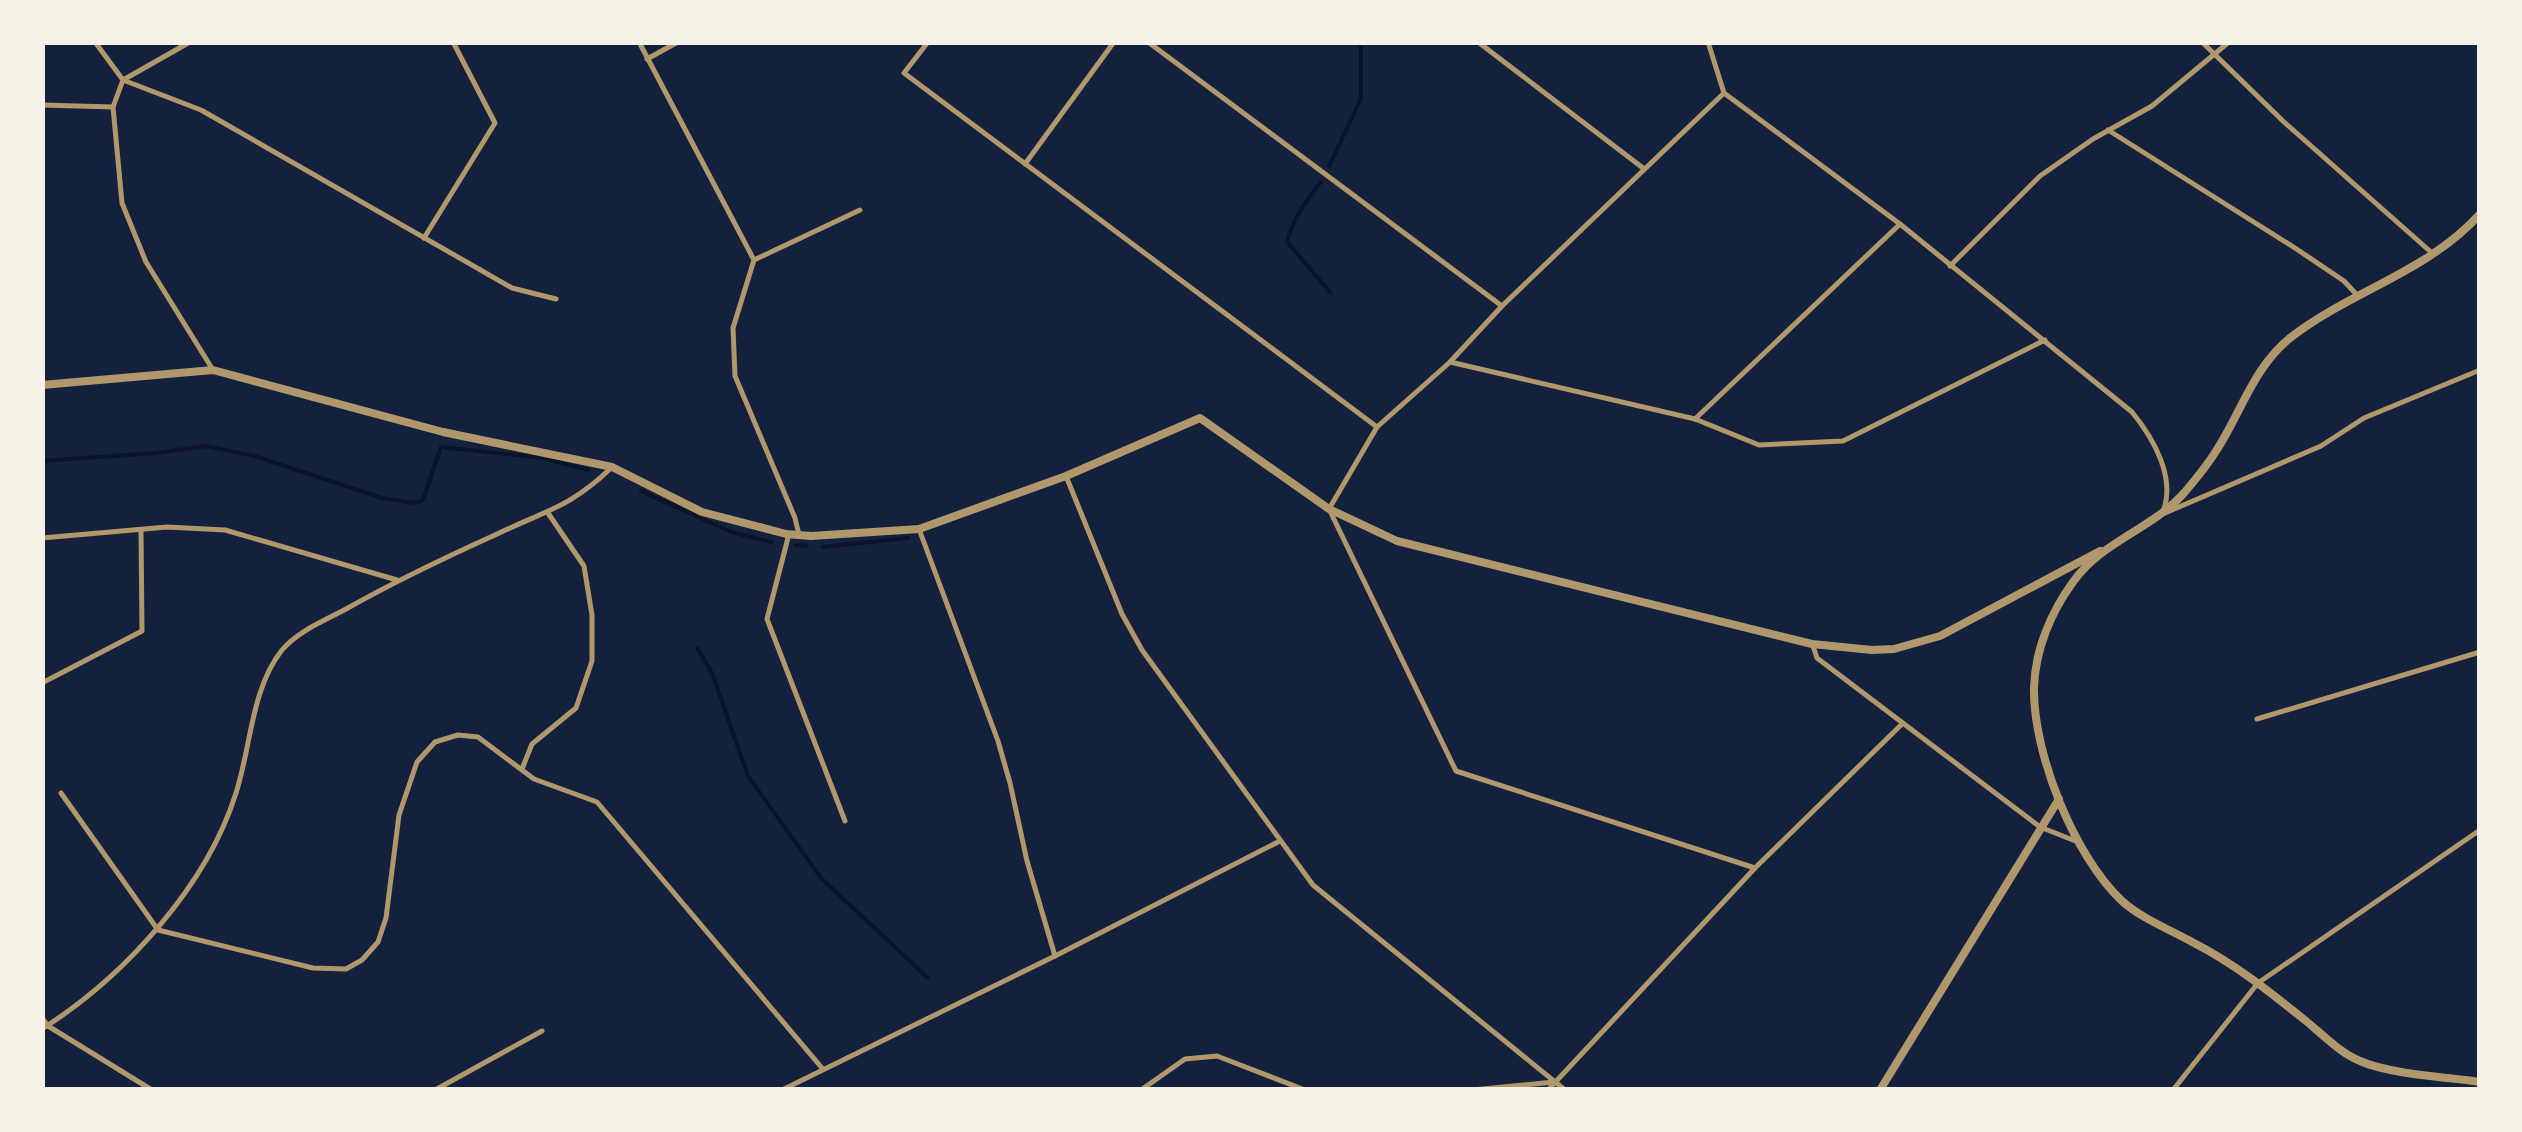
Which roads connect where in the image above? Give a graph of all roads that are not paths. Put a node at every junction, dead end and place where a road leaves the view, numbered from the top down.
1 (95, 42) edge
2 (190, 42) edge
3 (453, 42) edge
4 (639, 42) edge
5 (678, 42) edge
6 (928, 42) edge
7 (1114, 42) edge
8 (1148, 42) edge
9 (1478, 42) edge
10 (1708, 42) edge
11 (2202, 42) edge
12 (2229, 42) edge
13 (2217, 54) junction
14 (648, 59) junction
15 (123, 80) junction
16 (1724, 93) junction
17 (42, 105) edge
18 (113, 108) junction
19 (2108, 130) junction
20 (1026, 164) junction
21 (1643, 168) junction
22 (860, 210) dead end
23 (2480, 214) edge
24 (1900, 224) junction
25 (424, 238) junction
26 (2434, 255) junction
27 (754, 260) junction
28 (1950, 266) junction
29 (2357, 295) junction
30 (556, 299) dead end
31 (1502, 306) junction
32 (2045, 340) junction
33 (1450, 362) junction
34 (213, 370) junction
35 (2480, 370) edge
36 (42, 385) edge
37 (1695, 419) junction
38 (1377, 427) junction
39 (612, 468) junction
40 (1066, 476) junction
41 (1329, 509) junction
42 (548, 512) junction
43 (2162, 514) junction
44 (919, 529) junction
45 (141, 530) junction
46 (794, 535) junction
47 (42, 538) edge
48 (2100, 551) junction
49 (398, 580) junction
50 (1812, 644) junction
51 (2480, 652) edge
52 (42, 684) edge
53 (2257, 720) dead end
54 (1902, 724) junction
55 (522, 769) junction
56 (61, 793) dead end
57 (2059, 799) junction
58 (845, 821) dead end
59 (2040, 827) junction
60 (2480, 830) edge
61 (1278, 842) junction
62 (2081, 843) junction
63 (1755, 868) junction
64 (158, 930) junction
65 (1055, 956) junction
66 (2258, 983) junction
67 (42, 1018) edge
68 (45, 1028) edge
69 (542, 1032) dead end
70 (822, 1068) junction
71 (1555, 1082) junction
72 (2480, 1082) edge
73 (152, 1090) edge
74 (435, 1090) edge
75 (782, 1090) edge
76 (1141, 1090) edge
77 (1306, 1090) edge
78 (1472, 1090) edge
79 (1548, 1090) edge
80 (1565, 1090) edge
81 (1880, 1090) edge
82 (2173, 1090) edge

1 - 15 street
2 - 15 street
3 - 25 street
4 - 14 street
5 - 14 street
6 - 20 street
7 - 20 street
8 - 31 street
9 - 21 street
10 - 16 street
11 - 13 street
12 - 13 street
13 - 19 street
13 - 26 street
14 - 27 street
15 - 18 street
15 - 25 street
16 - 21 street
16 - 24 street
17 - 18 street
18 - 34 street
19 - 28 street
19 - 29 street
20 - 38 street
21 - 31 street
22 - 27 street
23 - 26 street
24 - 28 street
24 - 37 street
25 - 30 street
26 - 29 street
27 - 46 street
28 - 32 street
29 - 43 street
31 - 33 street
32 - 37 street
32 - 43 street
33 - 37 street
33 - 38 street
34 - 36 street
34 - 39 street
35 - 43 street
38 - 41 street
39 - 42 street
39 - 46 street
40 - 41 street
40 - 44 street
40 - 61 street
41 - 50 street
41 - 63 street
42 - 49 street
42 - 55 street
43 - 48 street
44 - 46 street
44 - 65 street
45 - 47 street
45 - 49 street
45 - 52 street
46 - 58 street
48 - 50 street
48 - 57 street
49 - 64 street
50 - 54 street
51 - 53 street
54 - 59 street
54 - 63 street
55 - 64 street
55 - 70 street
56 - 64 street
57 - 59 street
57 - 62 street
59 - 62 street
59 - 81 street
60 - 66 street
61 - 65 street
61 - 71 street
62 - 66 street
63 - 71 street
64 - 68 street
65 - 70 street
66 - 72 street
66 - 82 street
67 - 68 street
68 - 73 street
69 - 74 street
70 - 75 street
71 - 78 street
71 - 79 street
71 - 80 street
76 - 77 street

